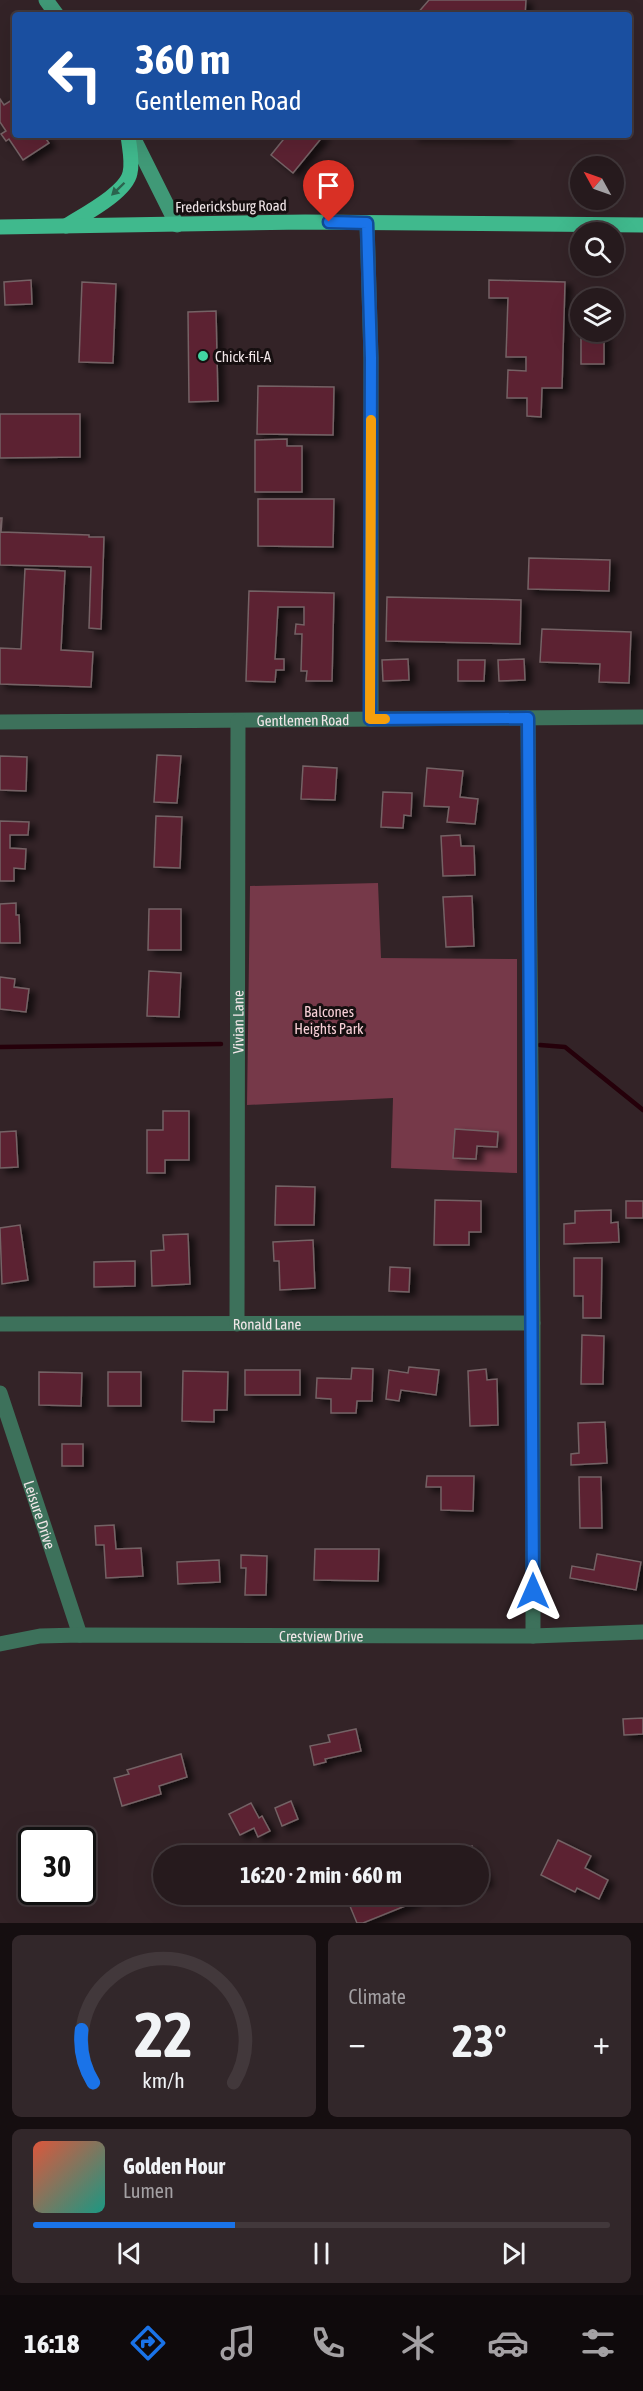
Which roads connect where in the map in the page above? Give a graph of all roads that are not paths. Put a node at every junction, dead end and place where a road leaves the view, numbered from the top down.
1 (130, 138) edge
2 (132, 138) edge
3 (367, 223) junction
4 (177, 225) junction
5 (643, 225) edge
6 (65, 226) junction
7 (0, 227) edge
8 (643, 717) edge
9 (528, 718) junction
10 (370, 719) junction
11 (238, 721) junction
12 (0, 722) edge
13 (533, 1323) junction
14 (0, 1324) edge
15 (237, 1324) junction
16 (0, 1393) edge
17 (643, 1632) edge
18 (80, 1635) junction
19 (533, 1635) junction
20 (0, 1644) edge

1 -> 6 main road
2 - 4 street
3 - 4 main road, Fredericksburg Road
3 - 5 main road, Fredericksburg Road
3 - 10 street
4 - 6 main road, Fredericksburg Road
6 - 7 main road, Fredericksburg Road
8 - 9 street, Gentlemen Road
9 - 10 street, Gentlemen Road
9 - 13 street
10 - 11 street, Gentlemen Road
11 - 12 street, Gentlemen Road
11 - 15 street, Vivian Lane
13 - 15 street, Ronald Lane
13 - 19 street
14 - 15 street, Ronald Lane
16 - 18 street, Leisure Drive
17 - 19 street, Crestview Drive
18 - 19 street, Crestview Drive
18 - 20 street, Crestview Drive

